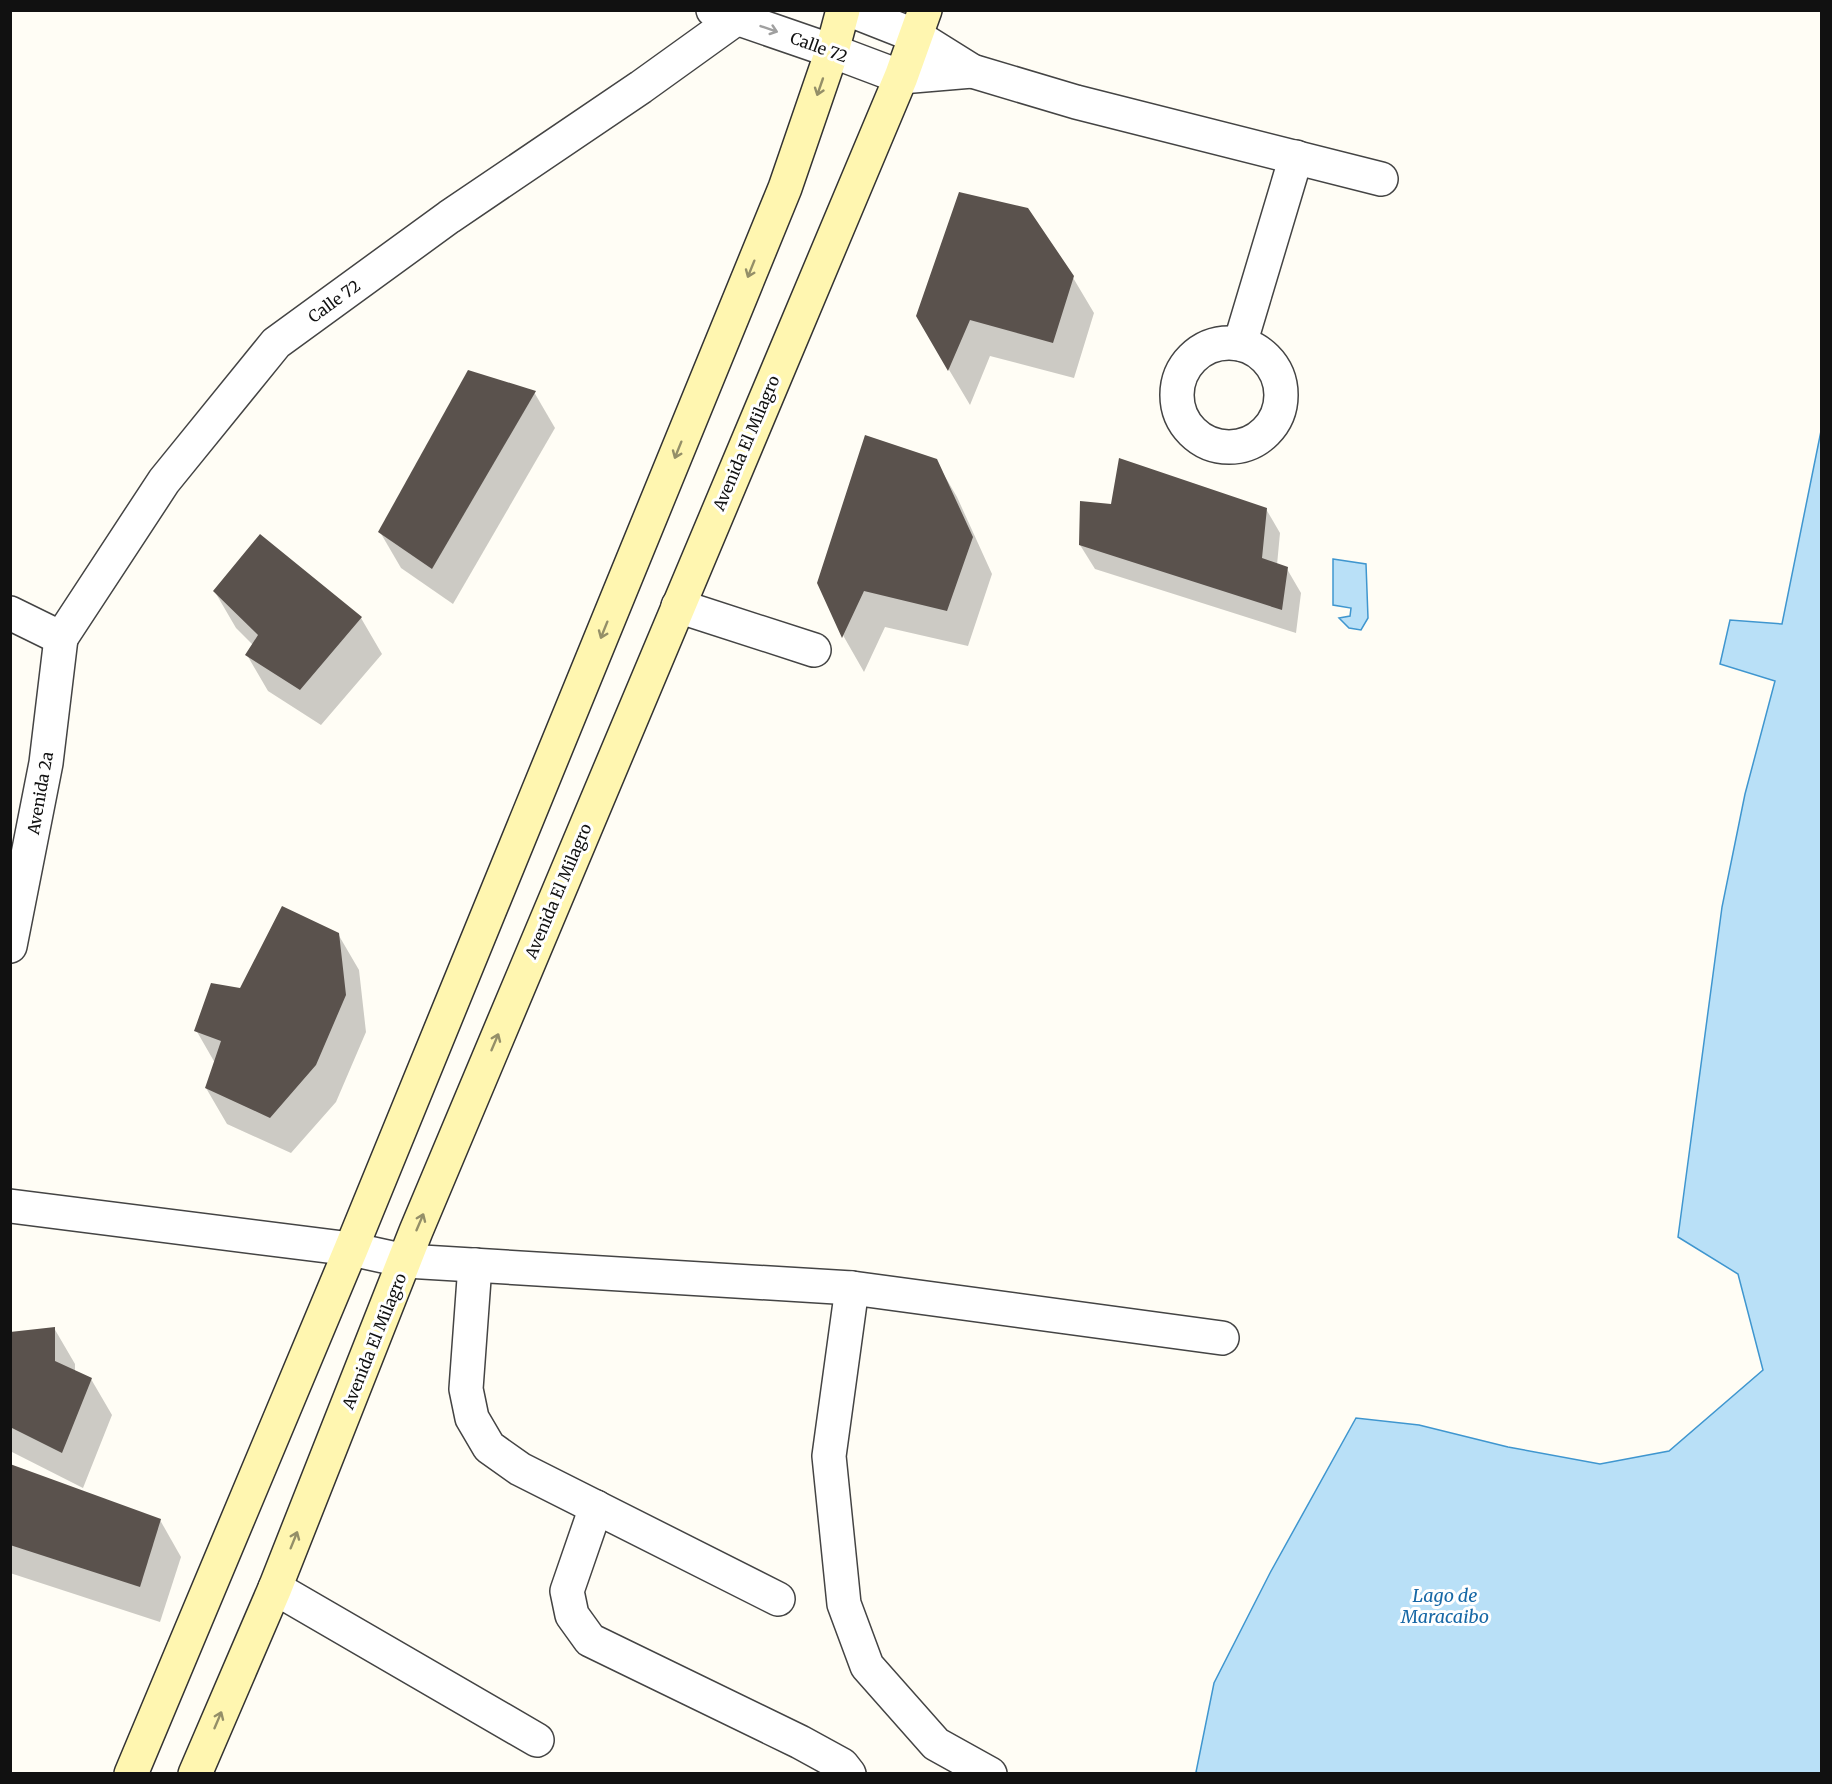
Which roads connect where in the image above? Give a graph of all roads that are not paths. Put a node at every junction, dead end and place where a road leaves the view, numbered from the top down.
1 (843, 10) edge
2 (850, 10) edge
3 (725, 14) edge
4 (920, 23) edge
5 (832, 51) junction
6 (972, 71) junction
7 (901, 77) junction
8 (1296, 157) junction
9 (1381, 179) dead end
10 (1240, 344) dead end
11 (678, 606) junction
12 (10, 613) edge
13 (61, 638) junction
14 (814, 650) dead end
15 (10, 946) edge
16 (10, 1206) edge
17 (351, 1249) junction
18 (406, 1261) junction
19 (475, 1265) junction
20 (852, 1288) junction
21 (1222, 1338) dead end
22 (596, 1507) junction
23 (275, 1588) junction
24 (778, 1599) dead end
25 (537, 1740) dead end
26 (131, 1773) edge
27 (195, 1773) edge
28 (849, 1773) edge
29 (990, 1773) edge

1 - 5 main road
2 - 4 street
3 -> 5 street, Calle 72
3 - 13 street, Calle 72
4 - 6 street
4 - 7 main road, Avenida El Milagro
5 - 7 street, Calle 72
5 -> 17 main road
6 - 7 street
6 - 8 street
7 - 11 main road, Avenida El Milagro
8 - 9 street
8 - 10 street
11 - 14 street
18 -> 11 main road, Avenida El Milagro
12 - 13 street
13 - 15 street, Avenida 2a
16 - 17 street
17 - 18 street
17 - 26 main road
18 - 19 street
23 -> 18 main road, Avenida El Milagro
19 - 20 street
19 - 22 street
20 - 21 street
20 - 29 street
22 - 24 street
22 - 28 street
23 - 25 street
27 -> 23 main road, Avenida El Milagro

